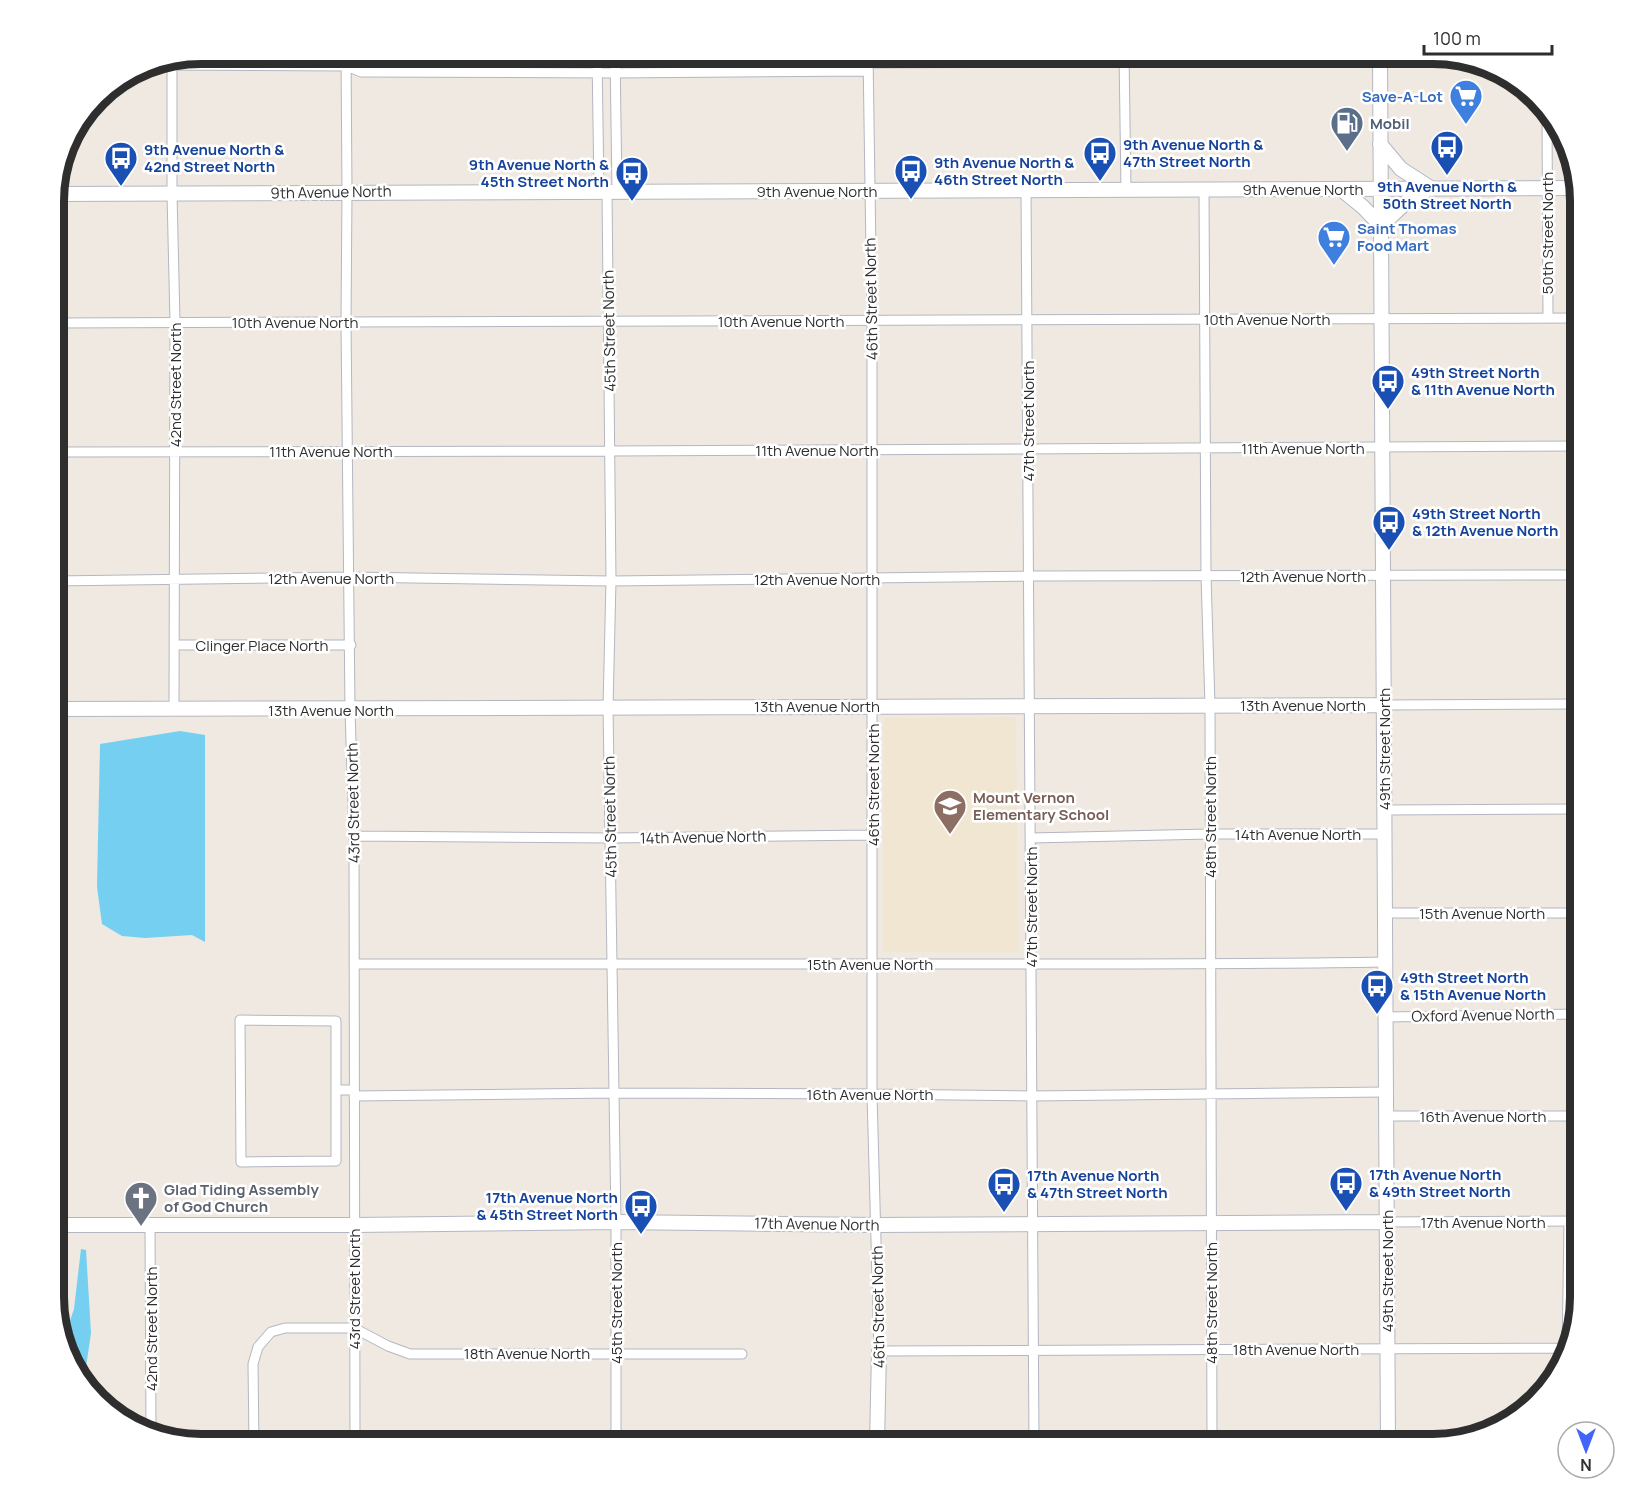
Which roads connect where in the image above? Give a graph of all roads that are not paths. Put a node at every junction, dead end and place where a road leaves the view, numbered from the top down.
1 (260, 64) edge
2 (350, 64) edge
3 (597, 64) edge
4 (615, 64) edge
5 (805, 64) edge
6 (868, 64) edge
7 (1124, 64) edge
8 (1380, 64) edge
9 (347, 66) junction
10 (172, 68) edge
11 (597, 73) junction
12 (615, 73) junction
13 (1547, 127) edge
14 (1380, 144) junction
15 (1547, 188) junction
16 (1569, 188) edge
17 (1204, 189) junction
18 (1341, 189) junction
19 (1380, 189) junction
20 (1432, 189) junction
21 (1026, 190) junction
22 (1126, 190) junction
23 (608, 191) junction
24 (869, 191) junction
25 (347, 192) junction
26 (65, 194) edge
27 (172, 195) junction
28 (1381, 226) junction
29 (1548, 318) junction
30 (1569, 318) edge
31 (1205, 319) junction
32 (1381, 319) junction
33 (872, 320) junction
34 (1027, 320) junction
35 (609, 321) junction
36 (175, 322) junction
37 (346, 322) junction
38 (65, 323) edge
39 (1569, 446) edge
40 (1206, 448) junction
41 (1382, 448) junction
42 (872, 449) junction
43 (1028, 449) junction
44 (348, 450) junction
45 (610, 451) junction
46 (65, 452) edge
47 (175, 452) junction
48 (1383, 575) junction
49 (1569, 575) edge
50 (1029, 576) junction
51 (1206, 576) junction
52 (349, 577) junction
53 (174, 579) junction
54 (872, 579) junction
55 (65, 580) edge
56 (611, 581) junction
57 (174, 645) junction
58 (351, 645) junction
59 (1569, 704) edge
60 (1210, 705) junction
61 (1384, 705) junction
62 (872, 706) junction
63 (1029, 706) junction
64 (608, 707) junction
65 (65, 710) edge
66 (174, 710) junction
67 (350, 710) junction
68 (1570, 809) edge
69 (1384, 810) junction
70 (1210, 834) junction
71 (1384, 834) junction
72 (873, 835) junction
73 (354, 836) junction
74 (611, 838) junction
75 (1031, 838) junction
76 (1385, 913) junction
77 (1570, 914) edge
78 (1385, 962) junction
79 (355, 964) junction
80 (873, 964) junction
81 (1031, 964) junction
82 (1210, 964) junction
83 (612, 966) junction
84 (1570, 1014) edge
85 (1386, 1017) junction
86 (336, 1090) junction
87 (1386, 1092) junction
88 (354, 1093) junction
89 (614, 1093) junction
90 (1211, 1093) junction
91 (872, 1094) junction
92 (1032, 1096) junction
93 (1386, 1116) junction
94 (1570, 1116) edge
95 (1569, 1221) joint
96 (616, 1222) junction
97 (1387, 1222) junction
98 (1032, 1223) junction
99 (1211, 1223) junction
100 (150, 1224) junction
101 (65, 1225) edge
102 (354, 1225) junction
103 (876, 1225) junction
104 (1568, 1311) edge
105 (354, 1328) junction
106 (1388, 1348) junction
107 (1033, 1350) junction
108 (1212, 1350) junction
109 (1559, 1350) edge
110 (879, 1351) junction
111 (617, 1353) junction
112 (742, 1354) dead end
113 (152, 1424) edge
114 (254, 1434) edge
115 (355, 1434) edge
116 (616, 1434) edge
117 (877, 1434) edge
118 (1034, 1434) edge
119 (1212, 1434) edge
120 (1388, 1434) edge

1 - 9 street
2 - 9 street
3 - 11 street, 45th Street North
4 - 12 street, 45th Street North
5 - 12 street
6 - 24 street, 46th Street North
7 - 22 street
8 - 14 street, 49th Street North
9 - 11 street
9 - 25 street, 43rd Street North
10 - 27 street, 42nd Street North
11 - 12 street
11 - 23 street, 45th Street North
12 - 23 street, 45th Street North
13 - 15 street, 50th Street North
14 - 19 street, 49th Street North
14 - 20 street
15 - 16 street, 9th Avenue North
15 - 20 street, 9th Avenue North
15 - 29 street, 50th Street North
17 - 18 street, 9th Avenue North
17 - 22 street, 9th Avenue North
17 - 31 street, 48th Street North
18 - 19 street, 9th Avenue North
18 - 28 street
19 - 20 street, 9th Avenue North
19 - 28 street, 49th Street North
20 - 28 street
21 - 22 street, 9th Avenue North
21 - 24 street, 9th Avenue North
21 - 34 street, 47th Street North
23 - 24 street, 9th Avenue North
23 - 25 street, 9th Avenue North
23 - 35 street, 45th Street North
24 - 33 street, 46th Street North
25 - 27 street, 9th Avenue North
25 - 37 street, 43rd Street North
26 - 27 street, 9th Avenue North
27 - 36 street, 42nd Street North
28 - 32 street, 49th Street North
29 - 30 street, 10th Avenue North
29 - 32 street, 10th Avenue North
31 - 32 street, 10th Avenue North
31 - 34 street, 10th Avenue North
31 - 40 street, 48th Street North
32 - 41 street, 49th Street North
33 - 34 street, 10th Avenue North
33 - 35 street, 10th Avenue North
33 - 42 street, 46th Street North
34 - 43 street, 47th Street North
35 - 37 street, 10th Avenue North
35 - 45 street, 45th Street North
36 - 37 street, 10th Avenue North
36 - 38 street, 10th Avenue North
36 - 47 street, 42nd Street North
37 - 44 street, 43rd Street North
39 - 41 street, 11th Avenue North
40 - 41 street, 11th Avenue North
40 - 43 street, 11th Avenue North
40 - 51 street, 48th Street North
41 - 48 street, 49th Street North
42 - 43 street, 11th Avenue North
42 - 45 street, 11th Avenue North
42 - 54 street, 46th Street North
43 - 50 street, 47th Street North
44 - 45 street, 11th Avenue North
44 - 47 street, 11th Avenue North
44 - 52 street, 43rd Street North
45 - 56 street, 45th Street North
46 - 47 street, 11th Avenue North
47 - 53 street, 42nd Street North
48 - 49 street, 12th Avenue North
48 - 51 street, 12th Avenue North
48 - 61 street, 49th Street North
50 - 51 street, 12th Avenue North
50 - 54 street, 12th Avenue North
50 - 63 street, 47th Street North
51 - 60 street, 48th Street North
52 - 53 street, 12th Avenue North
52 - 56 street, 12th Avenue North
52 - 58 street, 43rd Street North
53 - 55 street, 12th Avenue North
53 - 57 street, 42nd Street North
54 - 56 street, 12th Avenue North
54 - 62 street, 46th Street North
56 - 64 street, 45th Street North
57 - 58 street, Clinger Place North
57 - 66 street, 42nd Street North
58 - 67 street, 43rd Street North
59 - 61 street, 13th Avenue North
60 - 61 street, 13th Avenue North
60 - 63 street, 13th Avenue North
60 - 70 street, 48th Street North
61 - 69 street, 49th Street North
62 - 63 street, 13th Avenue North
62 - 64 street, 13th Avenue North
62 - 72 street, 46th Street North
63 - 75 street, 47th Street North
64 - 67 street, 13th Avenue North
64 - 74 street, 45th Street North
65 - 66 street, 13th Avenue North
66 - 67 street, 13th Avenue North
67 - 73 street, 43rd Street North
68 - 69 street
69 - 71 street, 49th Street North
70 - 71 street, 14th Avenue North
70 - 75 street, 14th Avenue North
70 - 82 street, 48th Street North
71 - 76 street, 49th Street North
72 - 74 street, 14th Avenue North
72 - 80 street, 46th Street North
73 - 74 street, 14th Avenue North
73 - 79 street, 43rd Street North
74 - 83 street, 45th Street North
75 - 81 street, 47th Street North
76 - 77 street, 15th Avenue North
76 - 78 street, 49th Street North
78 - 82 street, 15th Avenue North
78 - 85 street, 49th Street North
79 - 83 street, 15th Avenue North
79 - 88 street, 43rd Street North
80 - 81 street, 15th Avenue North
80 - 83 street, 15th Avenue North
80 - 91 street, 46th Street North
81 - 82 street, 15th Avenue North
81 - 92 street, 47th Street North
82 - 90 street, 48th Street North
83 - 89 street, 45th Street North
84 - 85 street, Oxford Avenue North
85 - 87 street, 49th Street North
86 - 86 street
86 - 88 street, 16th Avenue North
87 - 90 street, 16th Avenue North
87 - 93 street, 49th Street North
88 - 89 street, 16th Avenue North
88 - 102 street, 43rd Street North
89 - 91 street, 16th Avenue North
89 - 96 street, 45th Street North
90 - 92 street, 16th Avenue North
90 - 99 street, 48th Street North
91 - 92 street, 16th Avenue North
91 - 103 street, 46th Street North
92 - 98 street, 47th Street North
93 - 94 street, 16th Avenue North
93 - 97 street, 49th Street North
95 - 97 street, 17th Avenue North
95 - 104 street
96 - 102 street, 17th Avenue North
96 - 103 street, 17th Avenue North
96 - 111 street, 45th Street North
97 - 99 street, 17th Avenue North
97 - 106 street, 49th Street North
98 - 99 street, 17th Avenue North
98 - 103 street, 17th Avenue North
98 - 107 street, 47th Street North
99 - 108 street, 48th Street North
100 - 101 street, 17th Avenue North
100 - 102 street, 17th Avenue North
100 - 113 street, 42nd Street North
102 - 105 street, 43rd Street North
103 - 110 street, 46th Street North
105 - 111 street, 18th Avenue North
105 - 114 street
105 - 115 street, 43rd Street North
106 - 108 street, 18th Avenue North
106 - 109 street, 18th Avenue North
106 - 120 street, 49th Street North
107 - 108 street, 18th Avenue North
107 - 110 street, 18th Avenue North
107 - 118 street, 47th Street North
108 - 119 street, 48th Street North
110 - 117 street, 46th Street North
111 - 112 street, 18th Avenue North
111 - 116 street, 45th Street North

